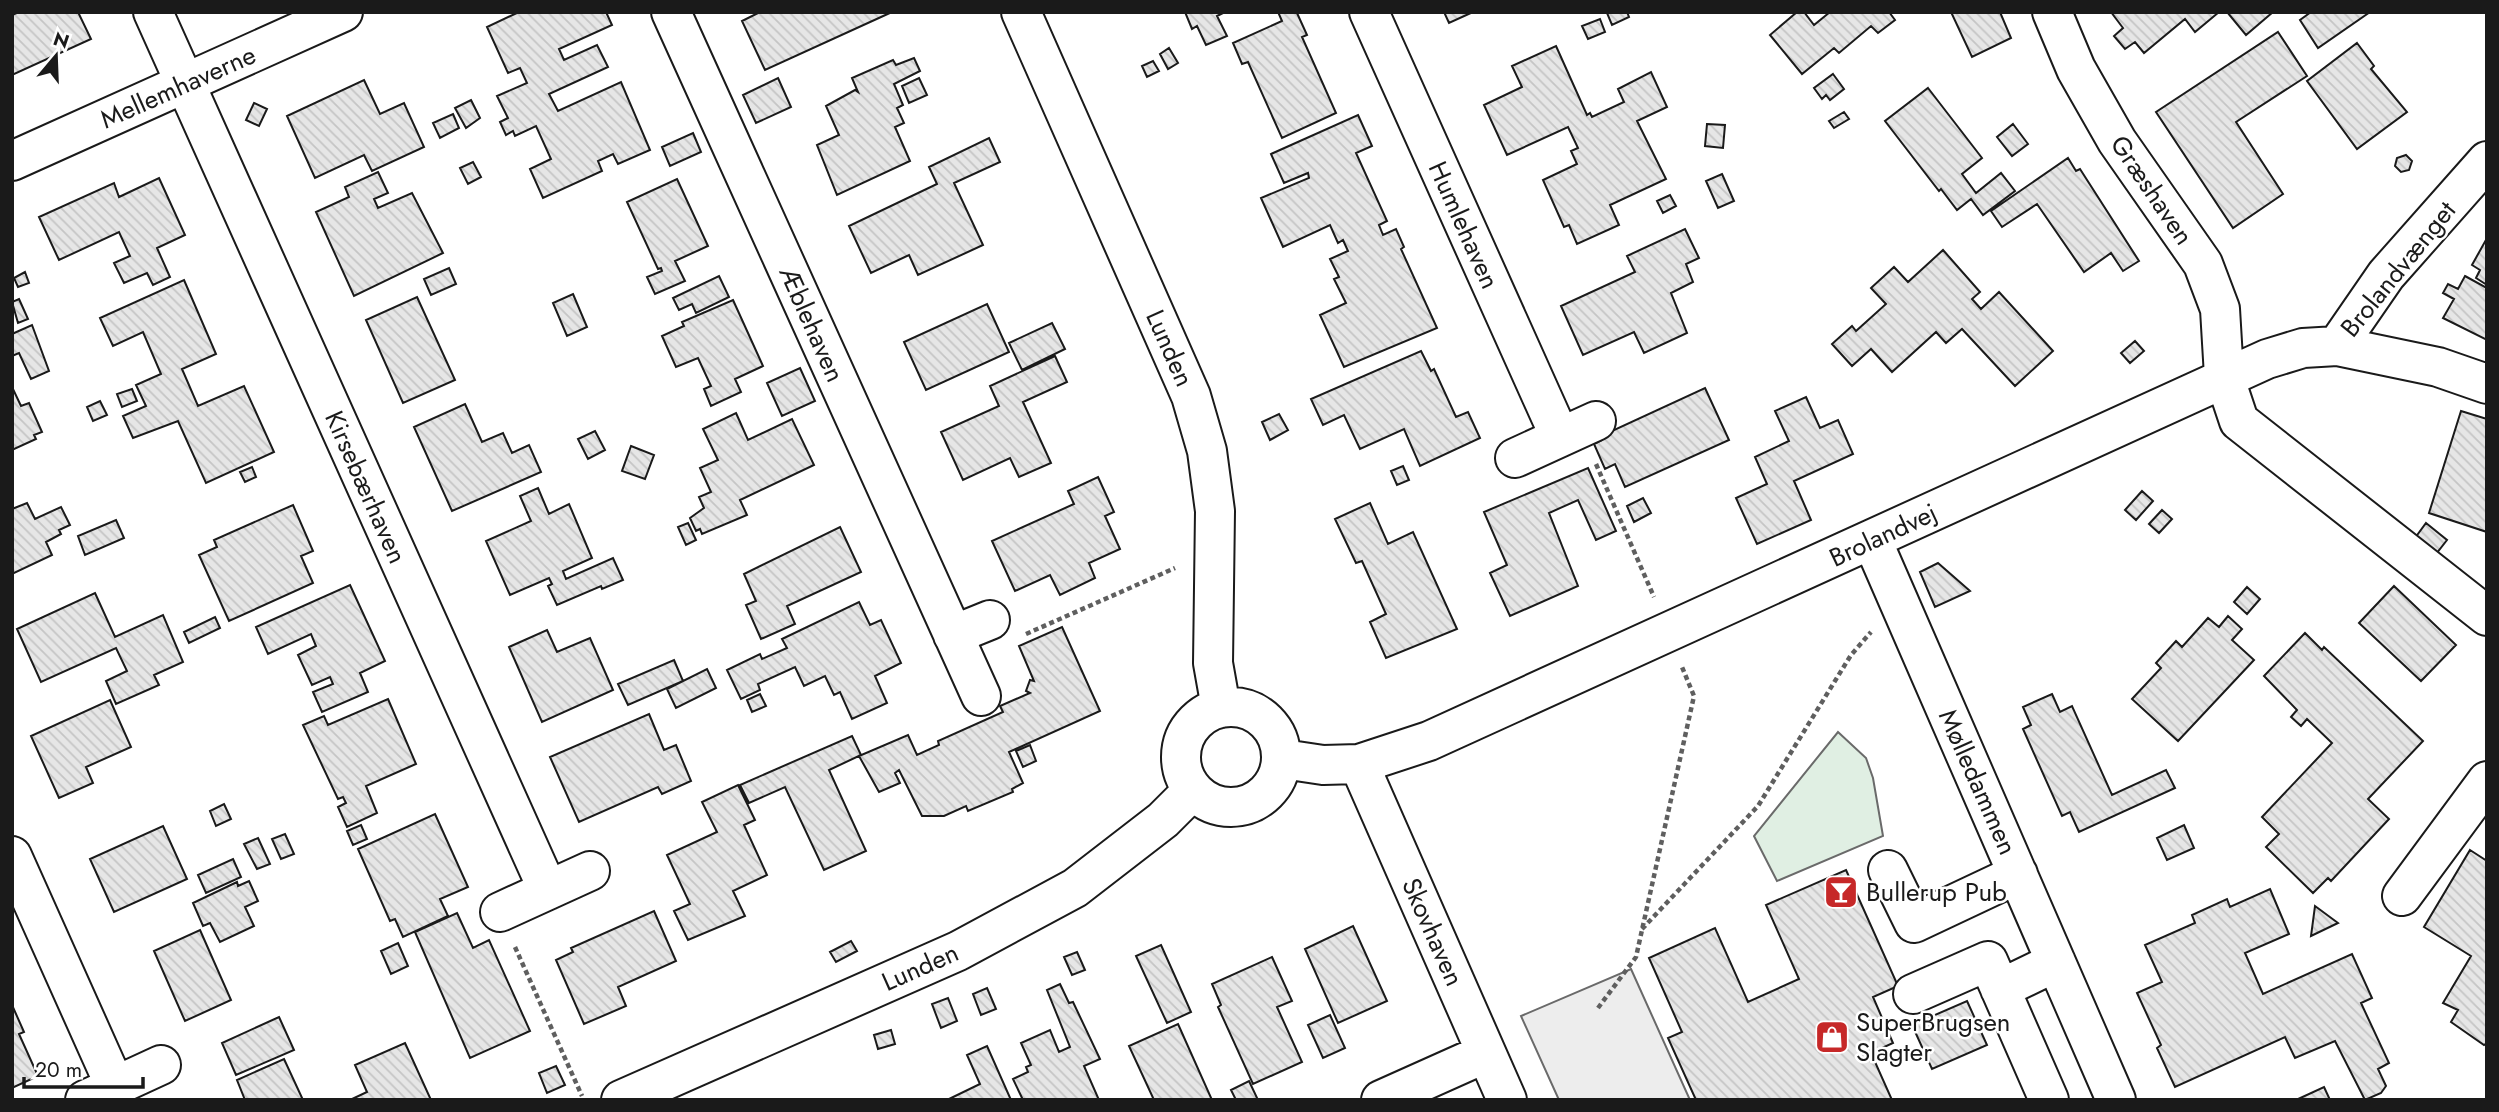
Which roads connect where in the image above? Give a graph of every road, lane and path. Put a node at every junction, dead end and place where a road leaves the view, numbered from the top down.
1 (152, 12) edge
2 (343, 12) edge
3 (671, 12) edge
4 (1021, 12) edge
5 (1369, 12) edge
6 (2052, 12) edge
7 (184, 84) junction
8 (12, 161) edge
9 (2487, 161) edge
10 (2337, 346) junction
11 (2224, 376) junction
12 (2487, 384) edge
13 (1579, 428) junction
14 (1515, 458) dead end
15 (1872, 540) junction
16 (1212, 565) junction
17 (1901, 606) junction
18 (2487, 616) edge
19 (990, 620) joint
20 (1669, 632) junction
21 (953, 635) junction
22 (981, 696) dead end
23 (1221, 708) junction
24 (1283, 759) junction
25 (1359, 764) junction
26 (1193, 790) junction
27 (2482, 798) edge
28 (12, 856) edge
29 (1888, 870) dead end
30 (590, 872) dead end
31 (2018, 874) junction
32 (548, 890) junction
33 (2402, 895) dead end
34 (500, 912) joint
35 (1642, 929) junction
36 (2056, 962) junction
37 (2000, 989) junction
38 (1913, 994) dead end
39 (1598, 1008) dead end
40 (1486, 1053) junction
41 (161, 1065) dead end
42 (100, 1093) edge
43 (583, 1100) edge
44 (621, 1100) edge
45 (1381, 1100) edge
46 (1507, 1100) edge
47 (2049, 1100) edge
48 (2116, 1100) edge

1 - 7 street, Kirsebærhaven
2 - 7 street, Mellemhaverne
3 - 21 street, Æblehaven
4 - 16 street, Lunden
5 - 13 street, Humlehaven
6 - 11 street, Græshaven
7 - 8 street, Mellemhaverne
7 - 32 street, Kirsebærhaven
9 - 10 street, Brolandvænget
10 - 11 street, Brolandvej
10 - 12 street, Brolandvej
11 - 15 street, Brolandvej
11 - 18 street, Græshaven
13 - 14 street
13 - 20 path
15 - 17 street, Mølledammen
15 - 20 street, Brolandvej
16 - 19 path
16 - 23 street, Lunden
17 - 31 street, Mølledammen
17 - 35 path
19 - 21 street
20 - 25 street, Brolandvej
20 - 35 path
21 - 22 street, Æblehaven
23 - 24 street
23 - 26 street
24 - 25 street, Brolandvej
24 - 26 street
25 - 40 street, Skovhaven
26 - 44 street, Lunden
27 - 33 street
28 - 42 street
29 - 31 street
30 - 32 street
31 - 36 street, Mølledammen
32 - 34 street
34 - 43 path
35 - 39 path
36 - 37 street
36 - 48 street, Mølledammen
37 - 38 street
37 - 47 street
40 - 45 street
40 - 46 street, Skovhaven
41 - 42 street

